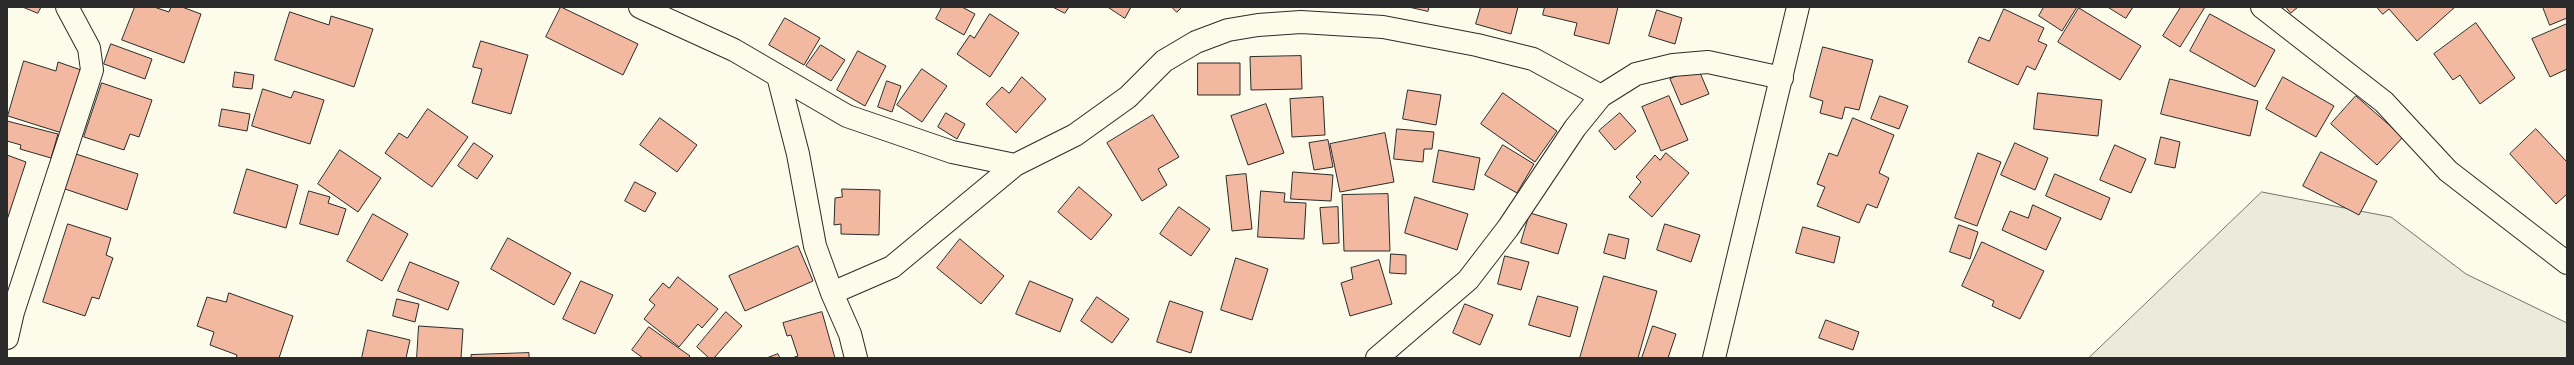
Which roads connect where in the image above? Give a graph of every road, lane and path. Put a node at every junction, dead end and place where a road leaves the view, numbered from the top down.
1 (66, 7) edge
2 (640, 7) edge
3 (1798, 7) edge
4 (2262, 7) edge
5 (778, 76) junction
6 (1782, 78) junction
7 (1601, 96) junction
8 (1015, 165) junction
9 (2567, 263) edge
10 (832, 293) junction
11 (7, 338) edge
12 (856, 358) edge
13 (1377, 358) edge
14 (1714, 358) edge

1 - 11 street
2 - 5 street
3 - 6 street
4 - 9 street
5 - 8 street
5 - 10 street
6 - 7 street
6 - 14 street
7 - 8 street
7 - 13 street
8 - 10 street
10 - 12 street

